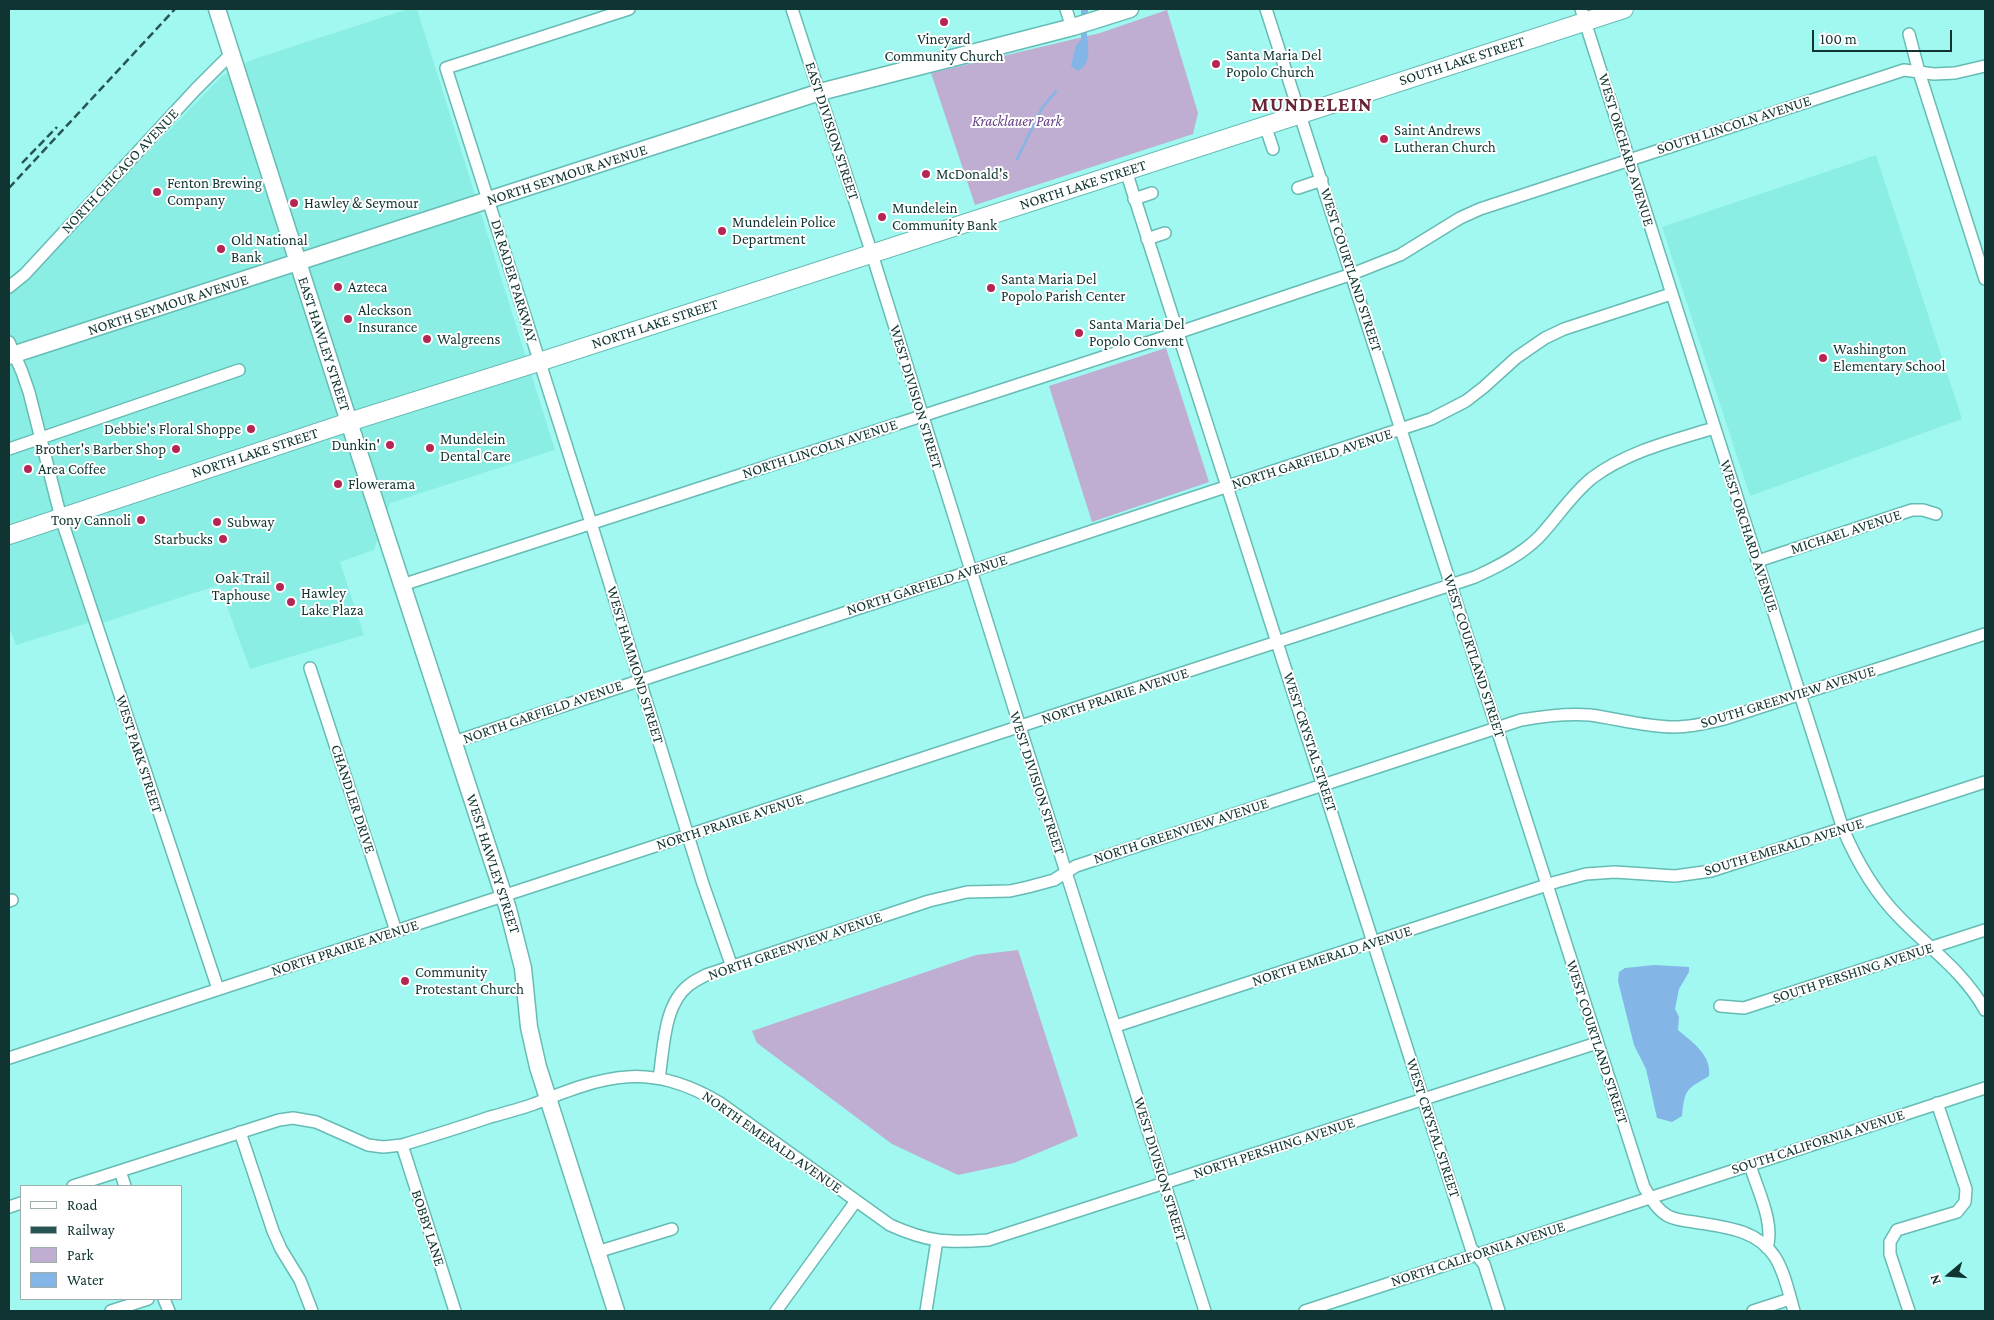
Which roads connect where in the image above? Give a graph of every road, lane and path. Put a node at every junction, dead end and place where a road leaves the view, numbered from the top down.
1 (217, 9) edge
2 (629, 9) edge
3 (792, 9) edge
4 (1066, 9) edge
5 (1130, 9) edge
6 (1266, 9) edge
7 (1624, 9) edge
8 (1583, 15) edge
9 (1073, 27) junction
10 (1909, 34) dead end
11 (231, 54) junction
12 (1985, 66) edge
13 (1919, 72) junction
14 (820, 92) junction
15 (1301, 113) junction
16 (1265, 125) junction
17 (1273, 150) dead end
18 (1628, 160) junction
19 (1126, 171) junction
20 (1322, 180) junction
21 (1298, 188) dead end
22 (1152, 193) dead end
23 (1134, 199) junction
24 (489, 200) junction
25 (1165, 233) dead end
26 (1147, 239) junction
27 (872, 254) junction
28 (298, 263) junction
29 (1352, 274) junction
30 (1985, 279) edge
31 (9, 287) edge
32 (1671, 294) junction
33 (1177, 333) junction
34 (11, 351) edge
35 (539, 362) junction
36 (238, 370) dead end
37 (922, 415) junction
38 (349, 422) junction
39 (1714, 428) junction
40 (1402, 430) junction
41 (40, 439) junction
42 (9, 449) edge
43 (1228, 487) junction
44 (1936, 514) dead end
45 (61, 518) junction
46 (591, 524) junction
47 (9, 535) edge
48 (1758, 561) junction
49 (970, 571) junction
50 (402, 585) junction
51 (1451, 585) junction
52 (1985, 634) edge
53 (1278, 643) junction
54 (310, 668) dead end
55 (639, 679) junction
56 (1800, 695) junction
57 (1497, 727) junction
58 (1020, 728) junction
59 (454, 742) junction
60 (1985, 782) edge
61 (1323, 785) junction
62 (1843, 829) junction
63 (688, 836) junction
64 (1066, 873) junction
65 (1548, 885) junction
66 (504, 896) junction
67 (1985, 930) edge
68 (396, 931) junction
69 (1374, 942) junction
70 (1932, 947) junction
71 (732, 967) junction
72 (218, 990) junction
73 (1720, 1006) dead end
74 (1985, 1010) edge
75 (1116, 1026) junction
76 (1597, 1043) junction
77 (9, 1058) edge
78 (659, 1078) junction
79 (1985, 1088) edge
80 (547, 1097) junction
81 (1424, 1099) junction
82 (1937, 1103) junction
83 (240, 1132) junction
84 (402, 1145) junction
85 (1750, 1165) junction
86 (120, 1171) junction
87 (1165, 1183) junction
88 (76, 1185) edge
89 (124, 1185) edge
90 (1650, 1198) junction
91 (856, 1201) junction
92 (672, 1229) dead end
93 (937, 1240) junction
94 (1767, 1248) junction
95 (597, 1252) junction
96 (1477, 1254) junction
97 (1790, 1299) junction
98 (145, 1300) edge
99 (111, 1311) edge
100 (312, 1311) edge
101 (455, 1311) edge
102 (616, 1311) edge
103 (776, 1311) edge
104 (926, 1311) edge
105 (1205, 1311) edge
106 (1305, 1311) edge
107 (1499, 1311) edge
108 (1752, 1311) edge
109 (1794, 1311) edge
110 (1909, 1311) edge

1 - 11 street, EAST HAWLEY STREET
2 - 24 street, DR RADER PARKWAY
3 - 14 street, EAST DIVISION STREET
4 - 9 street
5 - 9 street, NORTH SEYMOUR AVENUE
6 - 15 street, WEST COURTLAND STREET
7 - 8 main road, SOUTH LAKE STREET
8 - 15 main road, SOUTH LAKE STREET
8 - 18 street, WEST ORCHARD AVENUE
9 - 14 street, NORTH SEYMOUR AVENUE
10 - 13 street
11 - 28 street, EAST HAWLEY STREET
11 - 31 street, NORTH CHICAGO AVENUE
12 - 13 street, SOUTH LINCOLN AVENUE
13 - 18 street, SOUTH LINCOLN AVENUE
13 - 30 street
14 - 24 street, NORTH SEYMOUR AVENUE
14 - 27 street, EAST DIVISION STREET
15 - 16 main road, NORTH LAKE STREET
15 - 20 street, WEST COURTLAND STREET
16 - 17 street
16 - 19 main road, NORTH LAKE STREET
18 - 29 street, SOUTH LINCOLN AVENUE
18 - 32 street, WEST ORCHARD AVENUE
19 - 23 street, WEST CRYSTAL STREET
19 - 27 main road, NORTH LAKE STREET
20 - 21 street
20 - 29 street, WEST COURTLAND STREET
22 - 23 street
23 - 26 street, WEST CRYSTAL STREET
24 - 28 street, NORTH SEYMOUR AVENUE
24 - 35 street, DR RADER PARKWAY
25 - 26 street
26 - 33 street, WEST CRYSTAL STREET
27 - 35 main road, NORTH LAKE STREET
27 - 37 street, WEST DIVISION STREET
28 - 34 street, NORTH SEYMOUR AVENUE
28 - 38 street, EAST HAWLEY STREET
29 - 33 street, NORTH LINCOLN AVENUE
29 - 40 street, WEST COURTLAND STREET
32 - 39 street, WEST ORCHARD AVENUE
32 - 40 street, NORTH GARFIELD AVENUE
33 - 37 street, NORTH LINCOLN AVENUE
33 - 43 street, WEST CRYSTAL STREET
34 - 41 street, WEST PARK STREET
35 - 38 main road, NORTH LAKE STREET
35 - 46 street, WEST HAMMOND STREET
36 - 41 street
37 - 46 street, NORTH LINCOLN AVENUE
37 - 49 street, WEST DIVISION STREET
38 - 45 main road, NORTH LAKE STREET
38 - 50 street, WEST HAWLEY STREET
39 - 48 street, WEST ORCHARD AVENUE
39 - 51 street, NORTH PRAIRIE AVENUE
40 - 43 street, NORTH GARFIELD AVENUE
40 - 51 street, WEST COURTLAND STREET
41 - 42 street
41 - 45 street, WEST PARK STREET
43 - 49 street, NORTH GARFIELD AVENUE
43 - 53 street, WEST CRYSTAL STREET
44 - 48 street, MICHAEL AVENUE
45 - 47 main road, NORTH LAKE STREET
45 - 72 street, WEST PARK STREET
46 - 50 street, NORTH LINCOLN AVENUE
46 - 55 street, WEST HAMMOND STREET
48 - 56 street, WEST ORCHARD AVENUE
49 - 55 street, NORTH GARFIELD AVENUE
49 - 58 street, WEST DIVISION STREET
50 - 59 street, WEST HAWLEY STREET
51 - 53 street, NORTH PRAIRIE AVENUE
51 - 57 street, WEST COURTLAND STREET
52 - 56 street, SOUTH GREENVIEW AVENUE
53 - 58 street, NORTH PRAIRIE AVENUE
53 - 61 street, WEST CRYSTAL STREET
54 - 68 street, CHANDLER DRIVE
55 - 59 street, NORTH GARFIELD AVENUE
55 - 63 street, WEST HAMMOND STREET
56 - 57 street, SOUTH GREENVIEW AVENUE
56 - 62 street, WEST ORCHARD AVENUE
57 - 61 street, NORTH GREENVIEW AVENUE
57 - 65 street, WEST COURTLAND STREET
58 - 63 street, NORTH PRAIRIE AVENUE
58 - 64 street, WEST DIVISION STREET
59 - 66 street, WEST HAWLEY STREET
60 - 62 street, SOUTH EMERALD AVENUE
61 - 64 street, NORTH GREENVIEW AVENUE
61 - 69 street, WEST CRYSTAL STREET
62 - 65 street, SOUTH EMERALD AVENUE
62 - 70 street, WEST ORCHARD AVENUE
63 - 66 street, NORTH PRAIRIE AVENUE
63 - 71 street, WEST HAMMOND STREET
64 - 71 street, NORTH GREENVIEW AVENUE
64 - 75 street, WEST DIVISION STREET
65 - 69 street, NORTH EMERALD AVENUE
65 - 76 street, WEST COURTLAND STREET
66 - 68 street, NORTH PRAIRIE AVENUE
66 - 80 street, WEST HAWLEY STREET
67 - 70 street, SOUTH PERSHING AVENUE
68 - 72 street, NORTH PRAIRIE AVENUE
69 - 75 street, NORTH EMERALD AVENUE
69 - 81 street, WEST CRYSTAL STREET
70 - 73 street, SOUTH PERSHING AVENUE
70 - 74 street, WEST ORCHARD AVENUE
71 - 78 street, NORTH GREENVIEW AVENUE
72 - 77 street, NORTH PRAIRIE AVENUE
75 - 87 street, WEST DIVISION STREET
76 - 81 street, NORTH PERSHING AVENUE
76 - 90 street, WEST COURTLAND STREET
78 - 80 street
78 - 91 street, NORTH EMERALD AVENUE
79 - 82 street, SOUTH CALIFORNIA AVENUE
80 - 84 street
80 - 95 street, WEST HAWLEY STREET
81 - 87 street, NORTH PERSHING AVENUE
81 - 96 street, WEST CRYSTAL STREET
82 - 85 street, SOUTH CALIFORNIA AVENUE
82 - 110 street
83 - 84 street
83 - 86 street
83 - 100 street
84 - 101 street, BOBBY LANE
85 - 90 street, SOUTH CALIFORNIA AVENUE
85 - 94 street
86 - 88 street
86 - 89 street
87 - 93 street, NORTH PERSHING AVENUE
87 - 105 street, WEST DIVISION STREET
90 - 94 street
90 - 96 street, NORTH CALIFORNIA AVENUE
91 - 93 street, NORTH PERSHING AVENUE
91 - 103 street
92 - 95 street
93 - 104 street
94 - 97 street
95 - 102 street, WEST HAWLEY STREET
96 - 106 street, NORTH CALIFORNIA AVENUE
96 - 107 street, WEST CRYSTAL STREET
97 - 108 street
97 - 109 street
98 - 99 street

